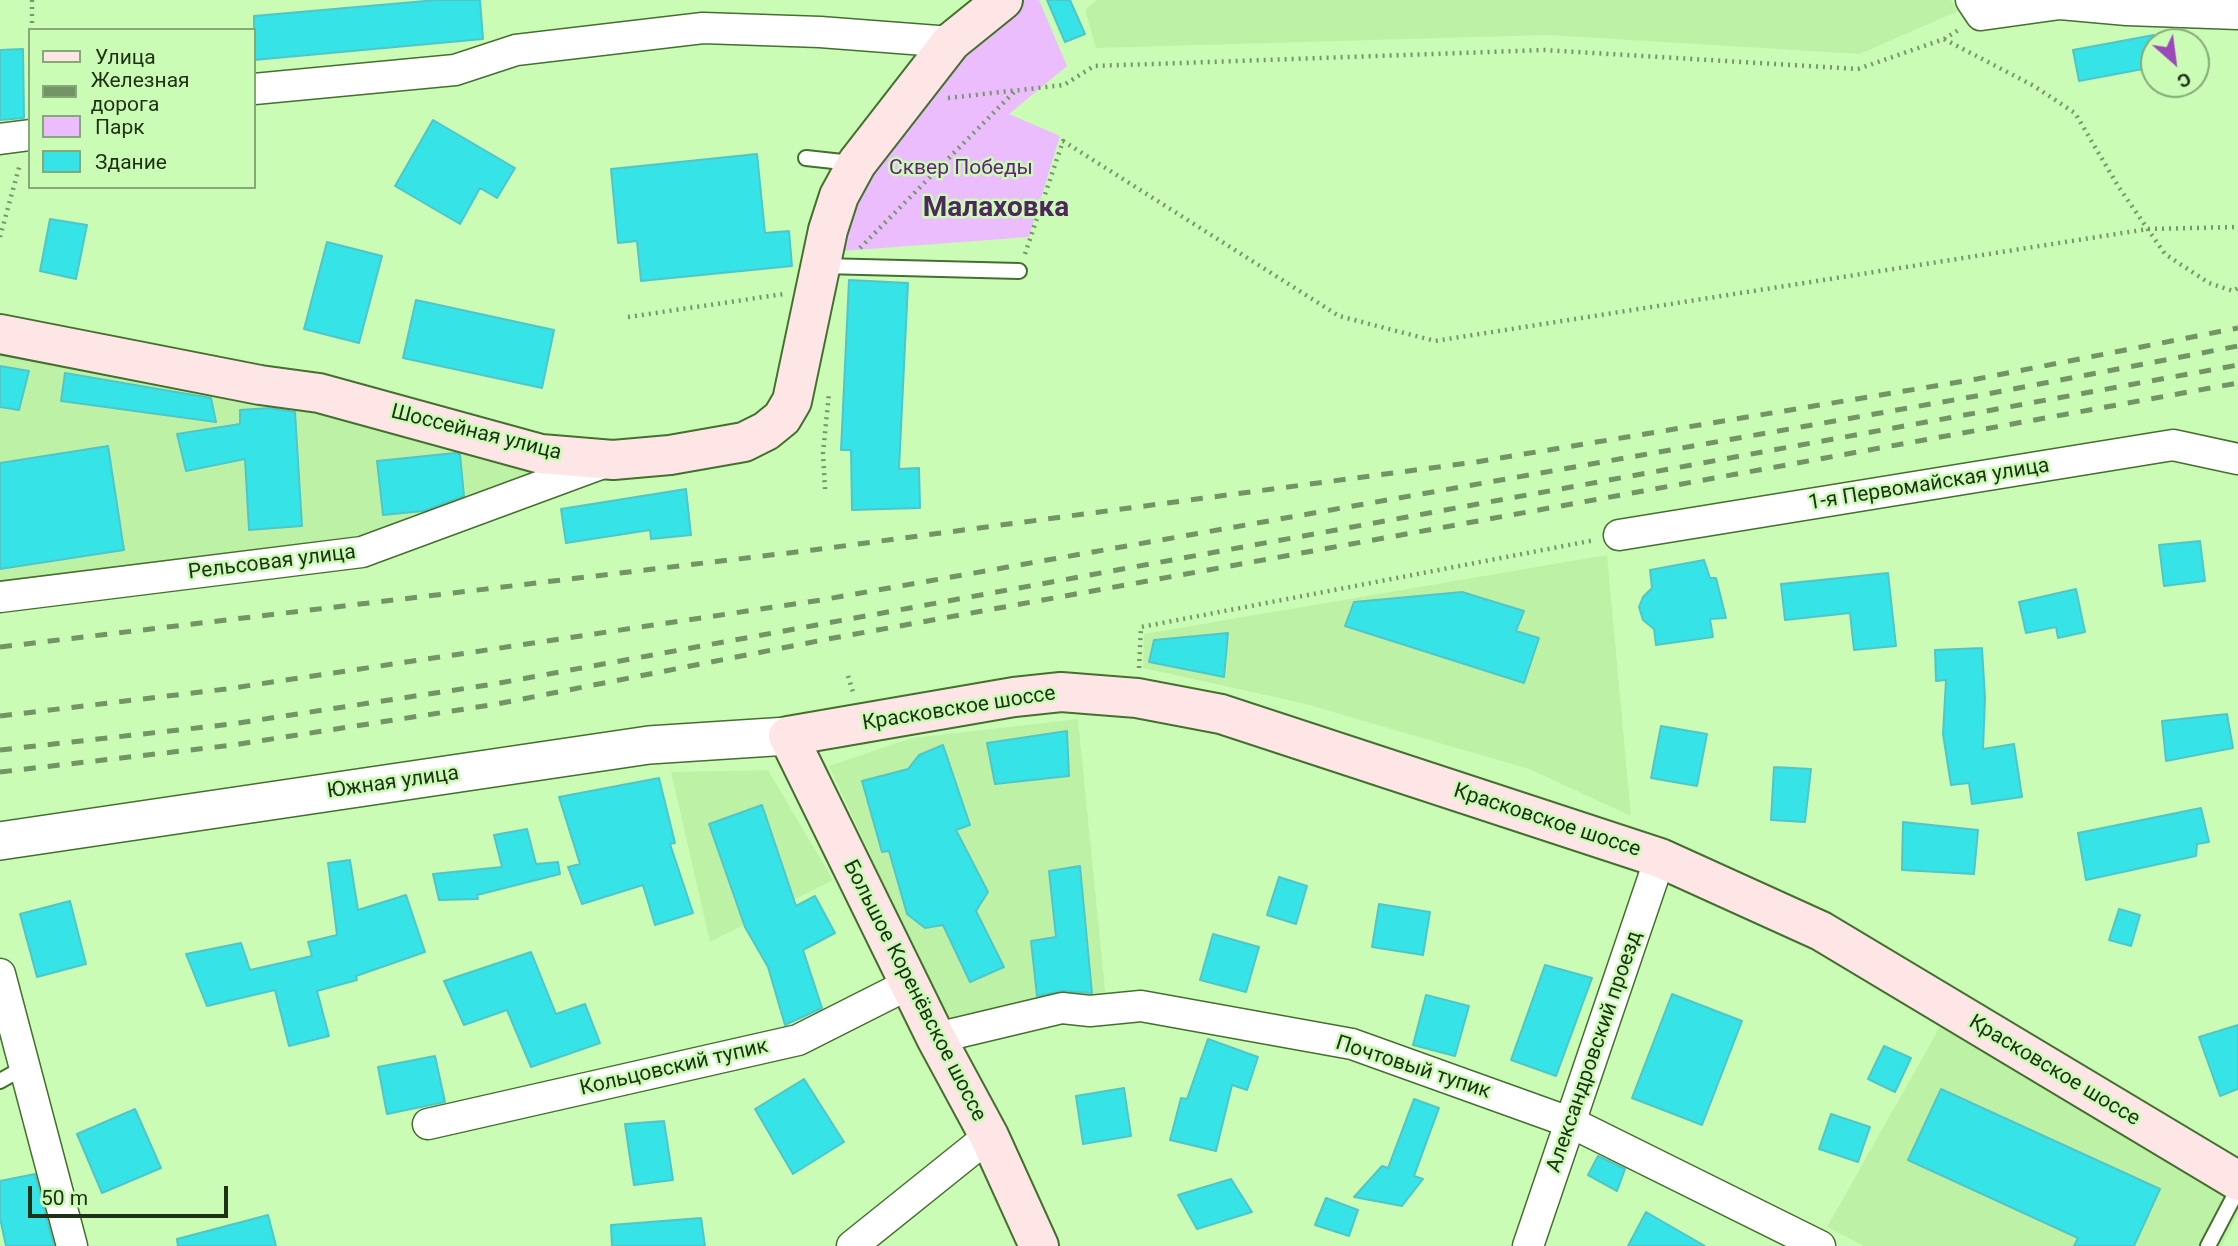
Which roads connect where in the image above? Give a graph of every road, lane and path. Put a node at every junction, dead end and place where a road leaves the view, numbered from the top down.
1 (32, 0) edge
2 (1003, 0) edge
3 (1976, 7) edge
4 (2238, 14) edge
5 (32, 28) edge
6 (1944, 39) junction
7 (951, 42) junction
8 (256, 89) edge
9 (1017, 90) junction
10 (943, 99) dead end
11 (19, 137) edge
12 (806, 158) dead end
13 (857, 163) junction
14 (2238, 227) edge
15 (2148, 229) junction
16 (0, 237) edge
17 (832, 266) junction
18 (1019, 271) joint
19 (2238, 288) edge
20 (0, 334) edge
21 (830, 389) dead end
22 (2238, 458) edge
23 (613, 460) junction
24 (825, 489) dead end
25 (1619, 535) joint
26 (0, 597) edge
27 (848, 676) dead end
28 (855, 698) dead end
29 (1137, 698) junction
30 (788, 736) junction
31 (0, 841) edge
32 (1660, 858) junction
33 (0, 974) edge
34 (909, 984) junction
35 (936, 1038) junction
36 (13, 1074) edge
37 (1572, 1123) junction
38 (428, 1124) dead end
39 (989, 1136) junction
40 (2238, 1181) edge
41 (2238, 1189) edge
42 (72, 1246) edge
43 (852, 1246) edge
44 (1040, 1246) edge
45 (1528, 1246) edge
46 (1820, 1246) edge
47 (2208, 1246) edge

1 - 5 path
2 - 7 main road, Шоссейная улица
3 - 4 street
3 - 6 path
6 - 9 path
6 - 15 path
7 - 8 street
7 - 13 main road, Шоссейная улица
9 - 10 path
9 - 17 path
11 - 16 path
12 - 13 lane
13 - 17 main road, Шоссейная улица
14 - 15 path
15 - 18 path
15 - 19 path
17 - 18 lane
17 - 23 main road, Шоссейная улица
20 - 23 main road, Шоссейная улица
21 - 24 path
22 - 25 street, 1-я Первомайская улица
23 - 26 street, Рельсовая улица
25 - 29 path
27 - 28 path
29 - 30 main road, Красковское шоссе
29 - 32 main road, Красковское шоссе
30 - 31 street, Южная улица
30 - 34 main road, Большое Коренёвское шоссе
32 - 37 street, Александровский проезд
32 - 40 main road, Красковское шоссе
33 - 36 street
34 - 35 main road, Большое Коренёвское шоссе
34 - 38 street, Кольцовский тупик
35 - 37 street, Почтовый тупик
35 - 39 main road, Большое Коренёвское шоссе
36 - 42 street
37 - 45 street, Александровский проезд
37 - 46 street, Почтовый тупик
39 - 43 street
39 - 44 main road, Большое Коренёвское шоссе
41 - 47 lane

